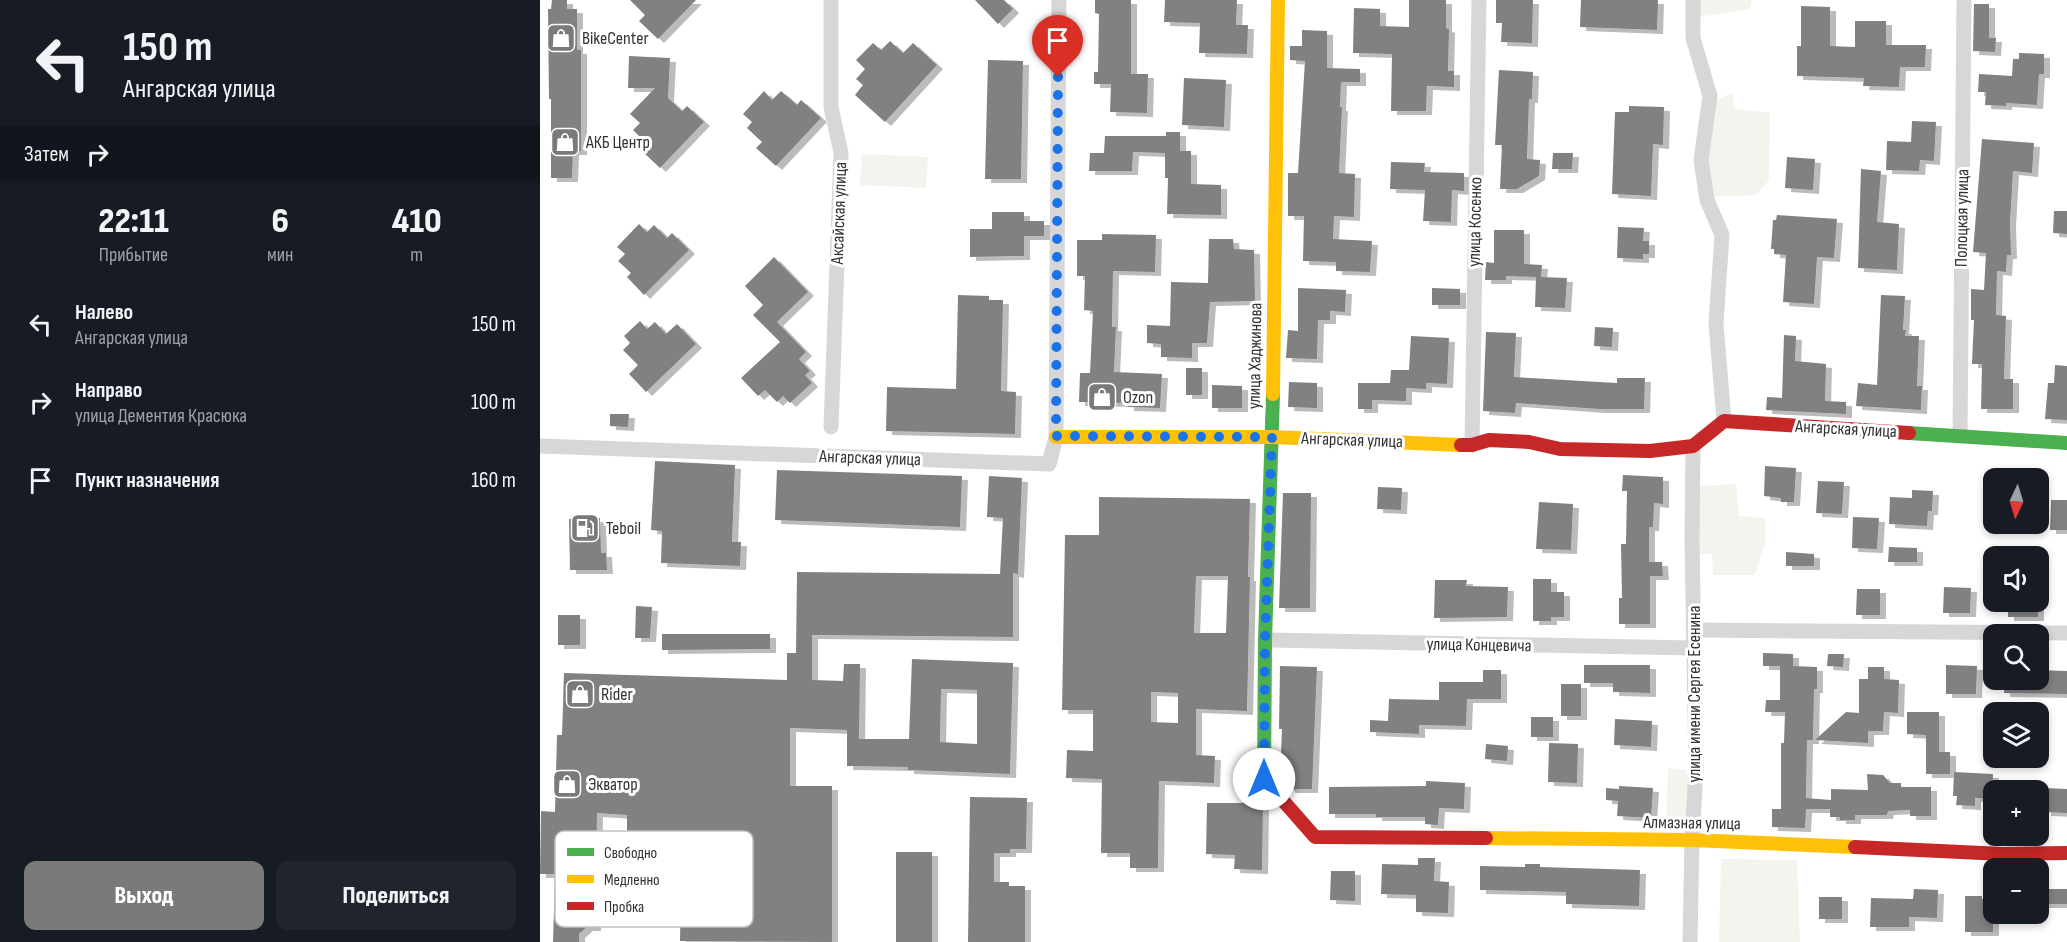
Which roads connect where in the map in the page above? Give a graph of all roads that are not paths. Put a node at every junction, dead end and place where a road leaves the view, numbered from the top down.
1 (831, 0) edge
2 (1059, 0) edge
3 (1278, 0) edge
4 (1479, 0) edge
5 (1693, 0) edge
6 (1965, 0) edge
7 (1724, 422) junction
8 (831, 427) dead end
9 (1056, 436) junction
10 (1960, 436) junction
11 (1272, 437) junction
12 (2067, 443) edge
13 (1472, 444) junction
14 (540, 446) edge
15 (1693, 446) junction
16 (1694, 630) junction
17 (2067, 633) edge
18 (1265, 640) junction
19 (1693, 648) junction
20 (1315, 837) joint
21 (1692, 840) junction
22 (2067, 853) edge
23 (1690, 942) edge

1 - 8 street, Аксайская улица
2 - 9 street
3 - 11 street, улица Хаджинова
4 - 13 street, улица Косенко
5 - 7 street
6 - 10 street, Полоцкая улица
7 - 10 street, Ангарская улица
7 - 15 street, Ангарская улица
9 - 11 street, Ангарская улица
9 - 14 street, Ангарская улица
10 - 12 street, Ангарская улица
11 - 13 street, Ангарская улица
11 - 18 street, улица Хаджинова
13 - 15 street, Ангарская улица
15 - 16 street, улица имени Сергея Есенина
16 - 17 street
16 - 19 street, улица имени Сергея Есенина
18 - 19 street, улица Концевича
18 - 20 street, улица Хаджинова
19 - 21 street, улица имени Сергея Есенина
20 - 21 street, Алмазная улица
21 - 22 street, Алмазная улица
21 - 23 street, улица имени Сергея Есенина

